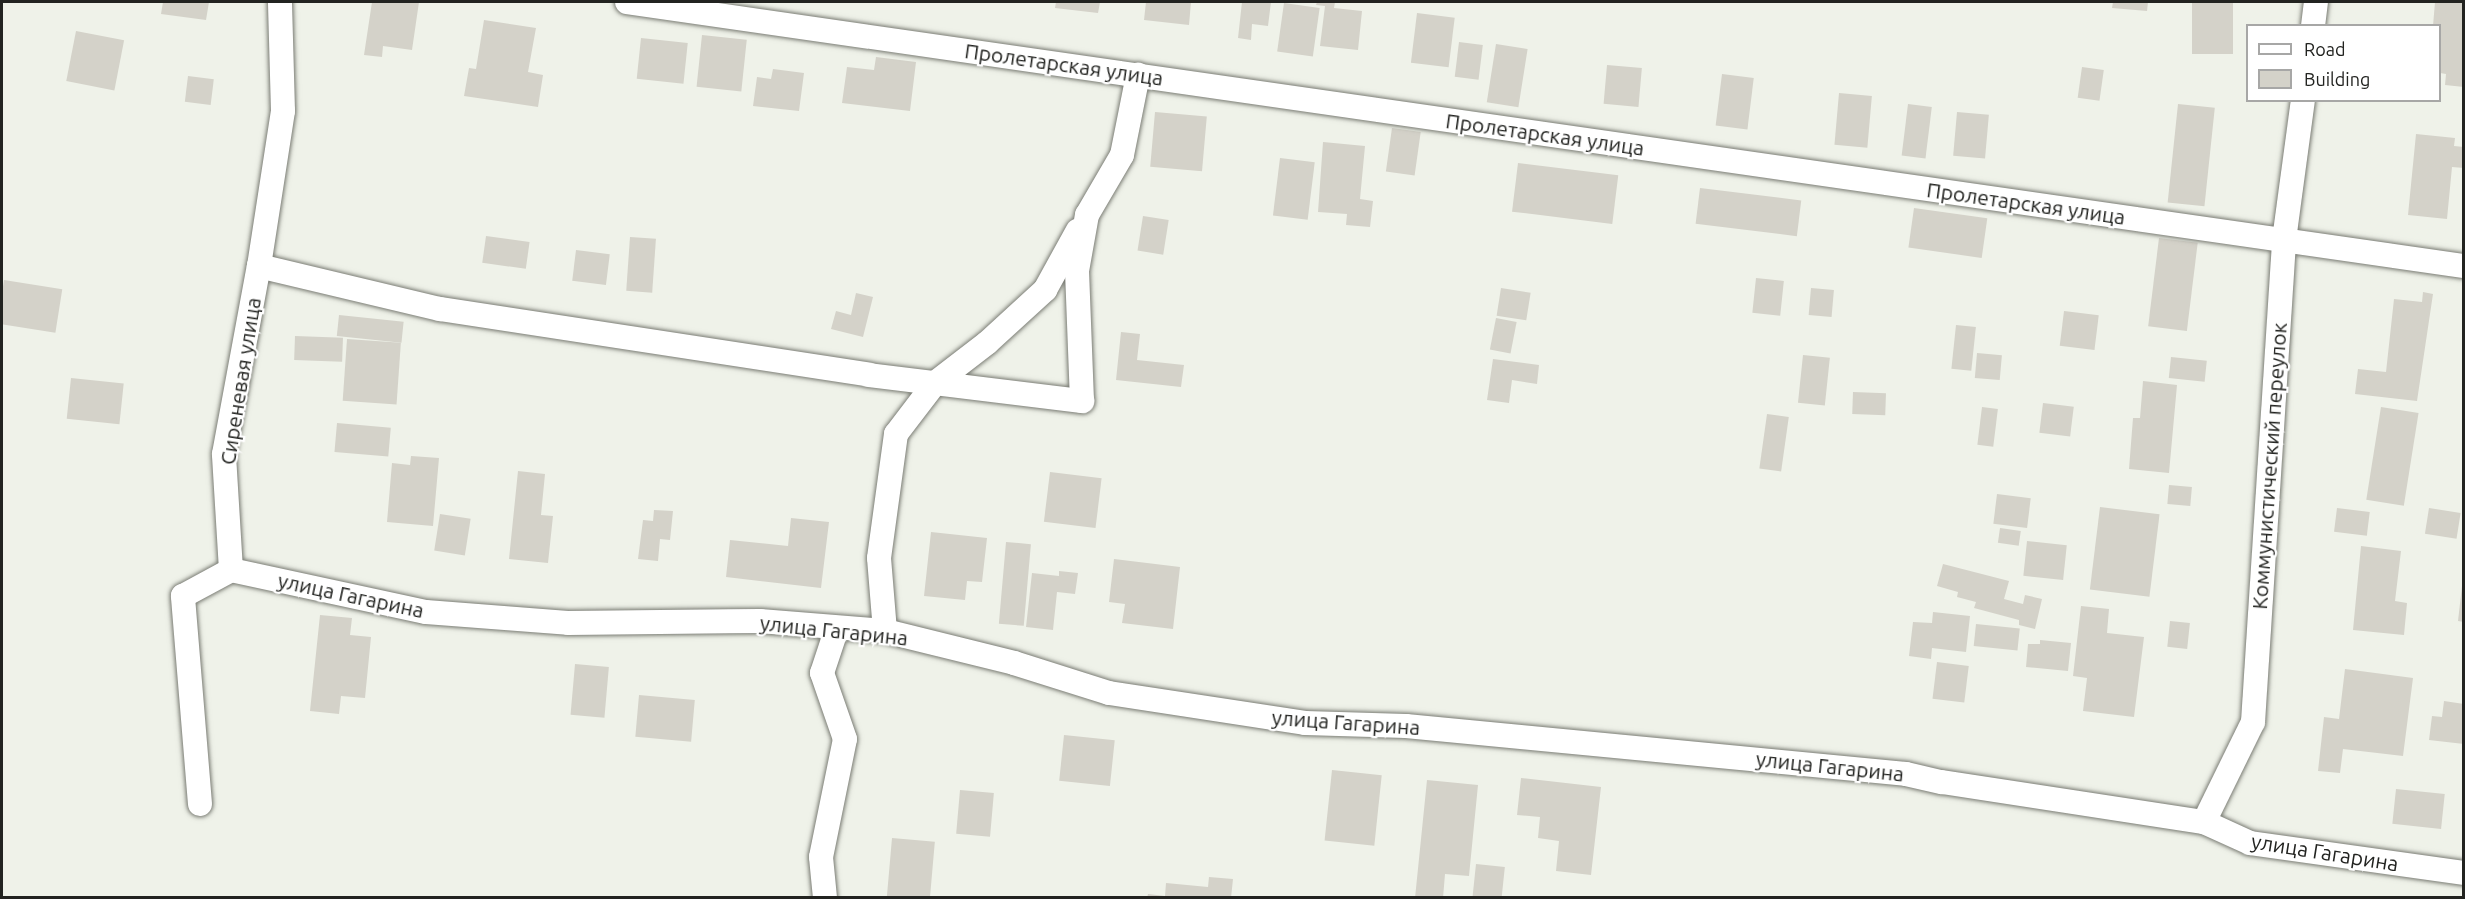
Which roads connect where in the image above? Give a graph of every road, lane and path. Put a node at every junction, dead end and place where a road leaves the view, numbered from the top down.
1 (280, 2) edge
2 (627, 2) edge
3 (2316, 2) edge
4 (2313, 24) edge
5 (1138, 75) junction
6 (2303, 102) edge
7 (1087, 215) junction
8 (2284, 240) junction
9 (259, 266) junction
10 (2463, 266) edge
11 (935, 383) junction
12 (231, 570) junction
13 (837, 628) junction
14 (885, 631) junction
15 (200, 804) dead end
16 (2204, 822) junction
17 (2463, 873) edge
18 (825, 897) edge

1 - 9 street, Сиреневая улица
2 - 5 street, Пролетарская улица
3 - 4 street
5 - 7 street
5 - 8 street, Пролетарская улица
6 - 8 street, Коммунистический переулок
7 - 11 street
7 - 11 street
8 - 10 street, Пролетарская улица
8 - 16 street, Коммунистический переулок
9 - 11 street
9 - 12 street, Сиреневая улица
11 - 14 street
12 - 13 street, улица Гагарина
12 - 15 street
13 - 14 street, улица Гагарина
13 - 18 street
14 - 16 street, улица Гагарина
16 - 17 street, улица Гагарина

